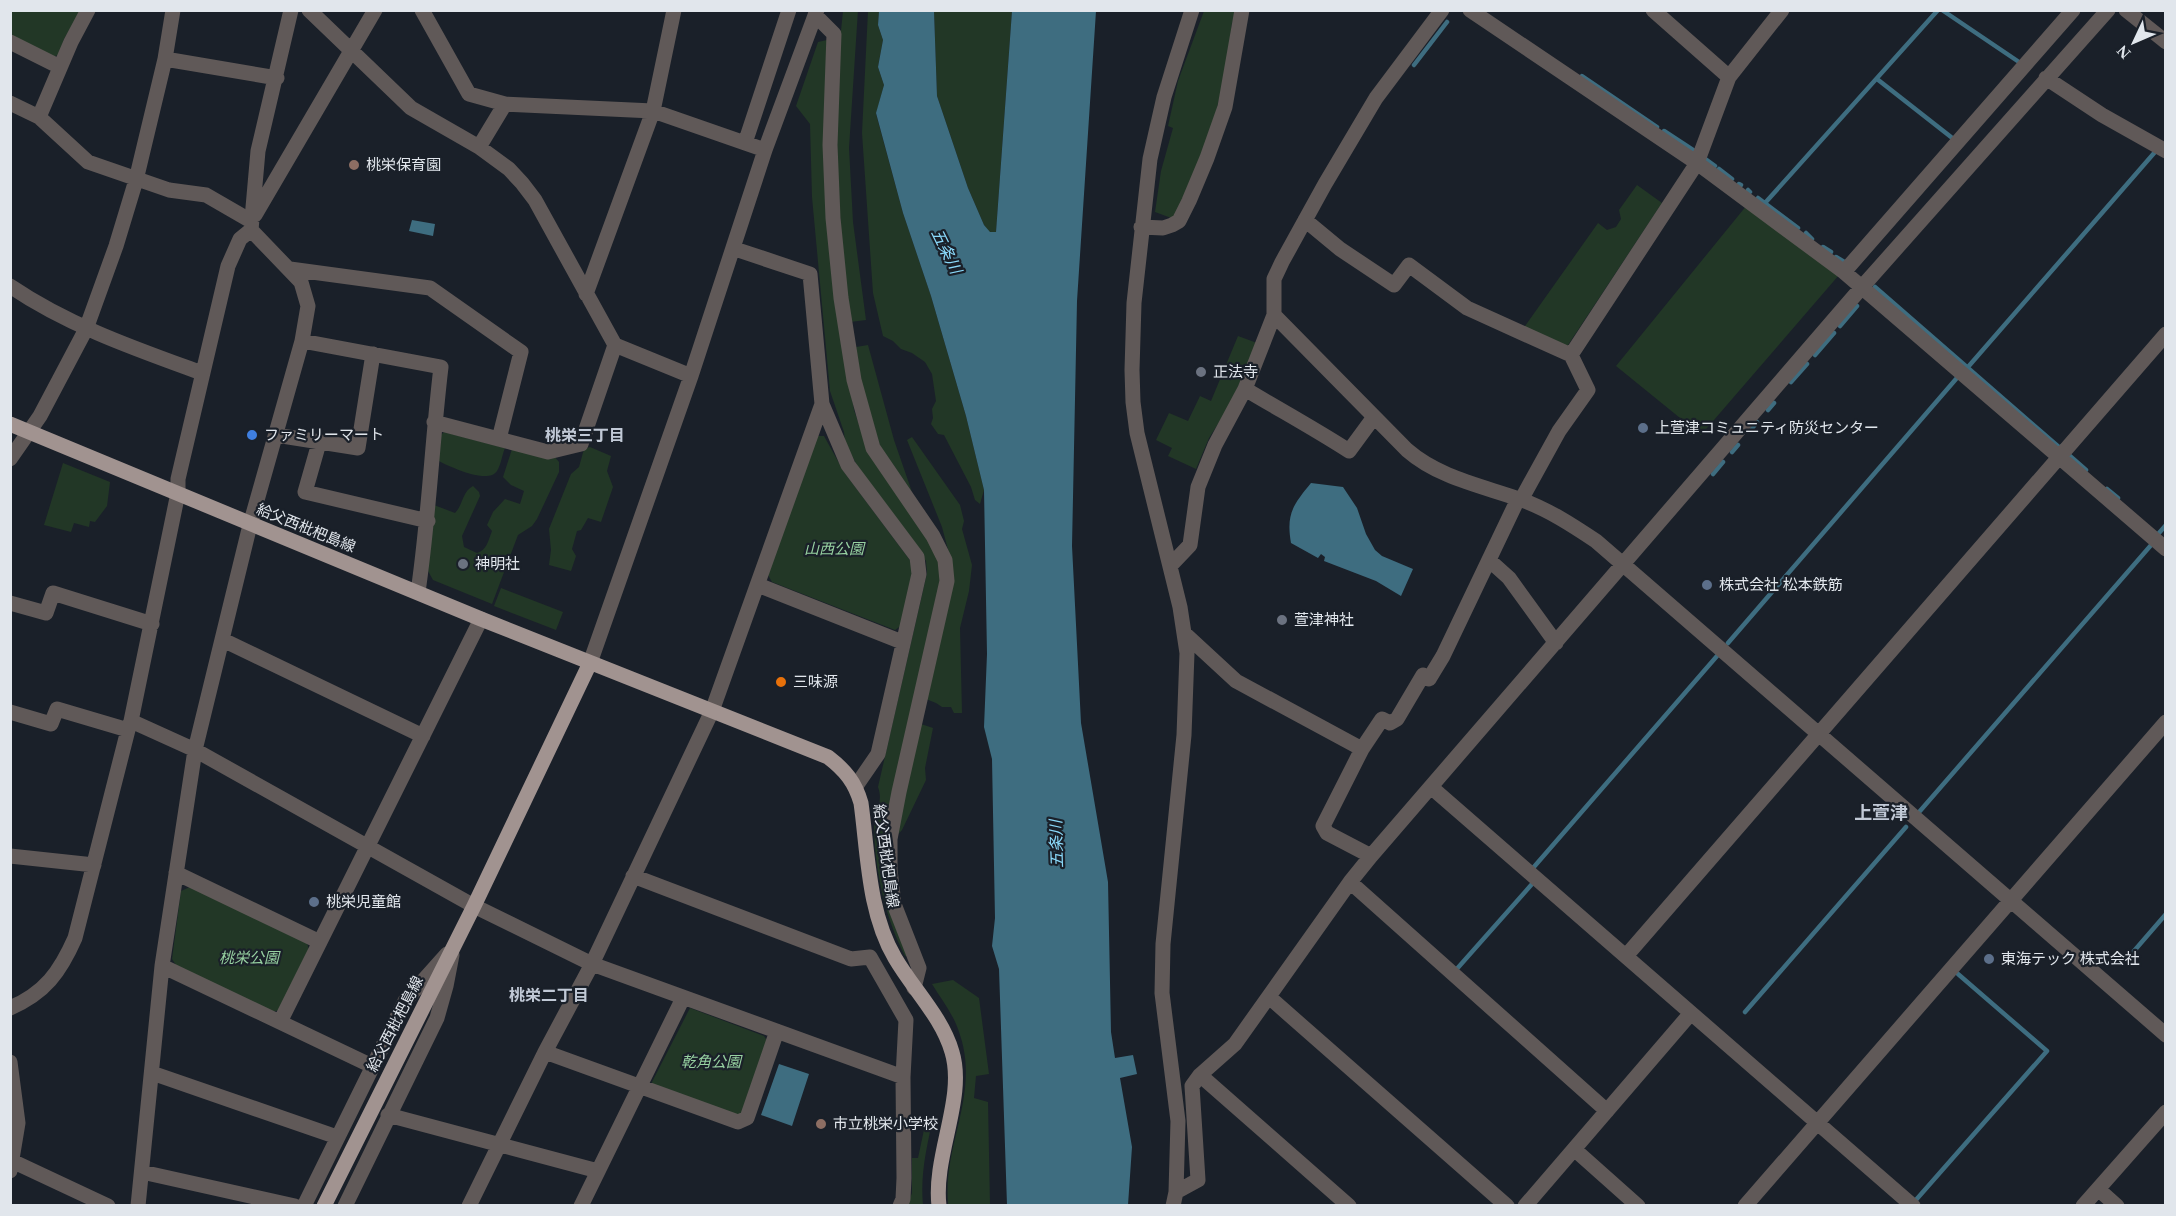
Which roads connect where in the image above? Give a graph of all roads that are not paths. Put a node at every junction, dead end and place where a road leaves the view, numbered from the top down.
1 (88, 10) edge
2 (291, 10) edge
3 (309, 10) edge
4 (375, 10) edge
5 (422, 10) edge
6 (669, 10) edge
7 (789, 10) edge
8 (1192, 10) edge
9 (1242, 10) edge
10 (1442, 10) edge
11 (1470, 10) edge
12 (1653, 10) edge
13 (1782, 10) edge
14 (2073, 10) edge
15 (2108, 10) edge
16 (2126, 10) edge
17 (172, 11) edge
18 (674, 11) edge
19 (816, 13) edge
20 (10, 42) edge
21 (2166, 42) edge
22 (350, 51) junction
23 (165, 59) junction
24 (60, 67) junction
25 (1729, 77) junction
26 (277, 78) junction
27 (2046, 78) junction
28 (10, 103) edge
29 (505, 104) junction
30 (653, 111) junction
31 (39, 117) junction
32 (745, 143) junction
33 (479, 147) junction
34 (765, 150) junction
35 (2166, 151) edge
36 (1698, 163) junction
37 (136, 180) junction
38 (1305, 220) junction
39 (251, 225) junction
40 (1141, 227) junction
41 (735, 249) junction
42 (290, 269) junction
43 (1844, 272) junction
44 (10, 286) edge
45 (1862, 287) junction
46 (586, 294) junction
47 (1274, 315) junction
48 (86, 328) junction
49 (2166, 334) edge
50 (302, 340) junction
51 (615, 345) junction
52 (373, 354) junction
53 (1571, 355) junction
54 (202, 373) junction
55 (691, 376) junction
56 (1245, 389) junction
57 (822, 404) junction
58 (1374, 417) junction
59 (434, 422) junction
60 (10, 424) edge
61 (28, 431) junction
62 (276, 435) junction
63 (499, 438) junction
64 (319, 443) junction
65 (2059, 457) junction
66 (10, 459) edge
67 (178, 493) junction
68 (1520, 500) junction
69 (428, 521) junction
70 (250, 525) junction
71 (2166, 549) edge
72 (1488, 560) junction
73 (1623, 565) junction
74 (1170, 566) junction
75 (758, 585) junction
76 (418, 592) junction
77 (10, 603) edge
78 (481, 619) junction
79 (152, 624) junction
80 (1184, 633) junction
81 (223, 640) junction
82 (902, 642) junction
83 (1556, 643) junction
84 (590, 663) junction
85 (712, 711) junction
86 (10, 712) edge
87 (2166, 722) edge
88 (130, 726) junction
89 (1818, 734) junction
90 (423, 736) junction
91 (1362, 749) junction
92 (195, 750) junction
93 (856, 786) junction
94 (1431, 787) junction
95 (368, 846) junction
96 (10, 856) edge
97 (1371, 856) junction
98 (94, 865) junction
99 (176, 873) junction
100 (633, 876) junction
101 (1350, 882) junction
102 (2010, 900) junction
103 (474, 906) junction
104 (320, 942) junction
105 (453, 947) junction
106 (1626, 956) junction
107 (592, 964) junction
108 (162, 966) junction
109 (914, 988) junction
110 (1269, 997) junction
111 (683, 998) junction
112 (10, 1008) edge
113 (1692, 1013) junction
114 (280, 1022) junction
115 (777, 1031) junction
116 (2166, 1035) edge
117 (545, 1052) junction
118 (10, 1062) edge
119 (372, 1066) junction
120 (152, 1073) junction
121 (1200, 1075) junction
122 (903, 1077) junction
123 (639, 1087) junction
124 (1606, 1112) junction
125 (2166, 1112) edge
126 (388, 1115) junction
127 (1818, 1122) junction
128 (337, 1137) junction
129 (499, 1144) junction
130 (1574, 1149) junction
131 (11, 1166) edge
132 (598, 1171) junction
133 (141, 1172) junction
134 (2098, 1189) junction
135 (1174, 1199) edge
136 (108, 1206) edge
137 (138, 1206) edge
138 (296, 1206) edge
139 (304, 1206) edge
140 (324, 1206) edge
141 (345, 1206) edge
142 (469, 1206) edge
143 (581, 1206) edge
144 (900, 1206) edge
145 (939, 1206) edge
146 (1349, 1206) edge
147 (1507, 1206) edge
148 (1525, 1206) edge
149 (1638, 1206) edge
150 (1745, 1206) edge
151 (1913, 1206) edge
152 (2083, 1206) edge
153 (2117, 1206) edge

1 - 24 street
2 - 26 street
3 - 22 street
4 - 22 street
5 - 29 street
6 - 18 street
7 - 32 street
8 - 40 street
9 - 40 street
10 - 38 street
11 - 36 street
12 - 25 street
13 - 25 street
14 - 43 street
15 - 27 street
16 - 21 street
17 - 23 street
18 - 30 street
19 - 34 street
19 - 109 street
20 - 24 street
22 - 33 street
22 - 39 street
23 - 26 street
23 - 37 street
24 - 31 street
25 - 36 street
26 - 39 street
27 - 35 street
27 - 45 street
28 - 31 street
29 - 30 street
29 - 33 street
30 - 32 street
30 - 46 street
31 - 37 street
32 - 34 street
33 - 46 street
34 - 41 street
36 - 43 street
36 - 53 street
37 - 39 street
37 - 48 street
38 - 47 street
38 - 53 street
39 - 42 street
39 - 54 street
40 - 74 street
41 - 55 street
41 - 57 street
42 - 50 street
42 - 63 street
43 - 45 street
44 - 48 street
45 - 65 street
45 - 73 street
46 - 51 street
47 - 56 street
47 - 58 street
48 - 54 street
48 - 61 street
49 - 65 street
50 - 52 street
50 - 62 street
51 - 55 street
51 - 63 street
52 - 59 street
52 - 64 street
53 - 68 street
54 - 67 street
55 - 84 street
56 - 58 street
56 - 74 street
57 - 75 street
57 - 82 street
58 - 68 street
59 - 63 street
59 - 69 street
60 - 61 main road, 給父西枇杷島線
61 - 66 street
61 - 67 main road, 給父西枇杷島線
62 - 64 street
62 - 70 street
64 - 69 street
65 - 71 street
65 - 89 street
67 - 70 main road, 給父西枇杷島線
67 - 79 street
68 - 72 street
68 - 73 street
69 - 76 street
70 - 76 main road, 給父西枇杷島線
70 - 81 street
72 - 83 street
72 - 91 street
73 - 83 street
73 - 89 street
74 - 80 street
75 - 82 street
75 - 85 street
76 - 78 main road, 給父西枇杷島線
77 - 79 street
78 - 84 main road, 給父西枇杷島線
78 - 90 street
79 - 88 street
80 - 91 street
80 - 135 street
81 - 90 street
81 - 92 street
82 - 93 street
83 - 94 street
84 - 85 main road, 給父西枇杷島線
84 - 103 main road, 給父西枇杷島線
85 - 93 main road, 給父西枇杷島線
85 - 100 street
86 - 88 street
87 - 102 street
88 - 92 street
88 - 98 street
89 - 102 street
89 - 106 street
90 - 95 street
91 - 97 street
92 - 95 street
92 - 99 street
93 - 109 main road, 給父西枇杷島線
94 - 97 street
94 - 106 street
95 - 103 street
95 - 104 street
96 - 98 street
97 - 101 street
98 - 112 street
99 - 104 street
99 - 108 street
100 - 107 street
100 - 122 street
101 - 110 street
101 - 124 street
102 - 116 street
102 - 127 street
103 - 105 main road, 給父西枇杷島線
103 - 107 street
104 - 114 street
105 - 119 street
105 - 126 street
105 - 140 main road, 給父西枇杷島線
106 - 113 street
107 - 111 street
107 - 117 street
108 - 114 street
108 - 120 street
109 - 145 main road, 給父西枇杷島線
110 - 121 street
110 - 147 street
111 - 115 street
111 - 123 street
113 - 124 street
113 - 127 street
114 - 119 street
115 - 122 street
115 - 123 street
117 - 123 street
117 - 129 street
118 - 131 street
119 - 128 street
120 - 128 street
120 - 133 street
121 - 135 street
121 - 146 street
122 - 144 street
123 - 132 street
124 - 130 street
125 - 134 street
126 - 129 street
126 - 141 street
127 - 150 street
127 - 151 street
128 - 139 street
129 - 132 street
129 - 142 street
130 - 148 street
130 - 149 street
131 - 136 street
132 - 143 street
133 - 137 street
133 - 138 street
134 - 152 street
134 - 153 street

